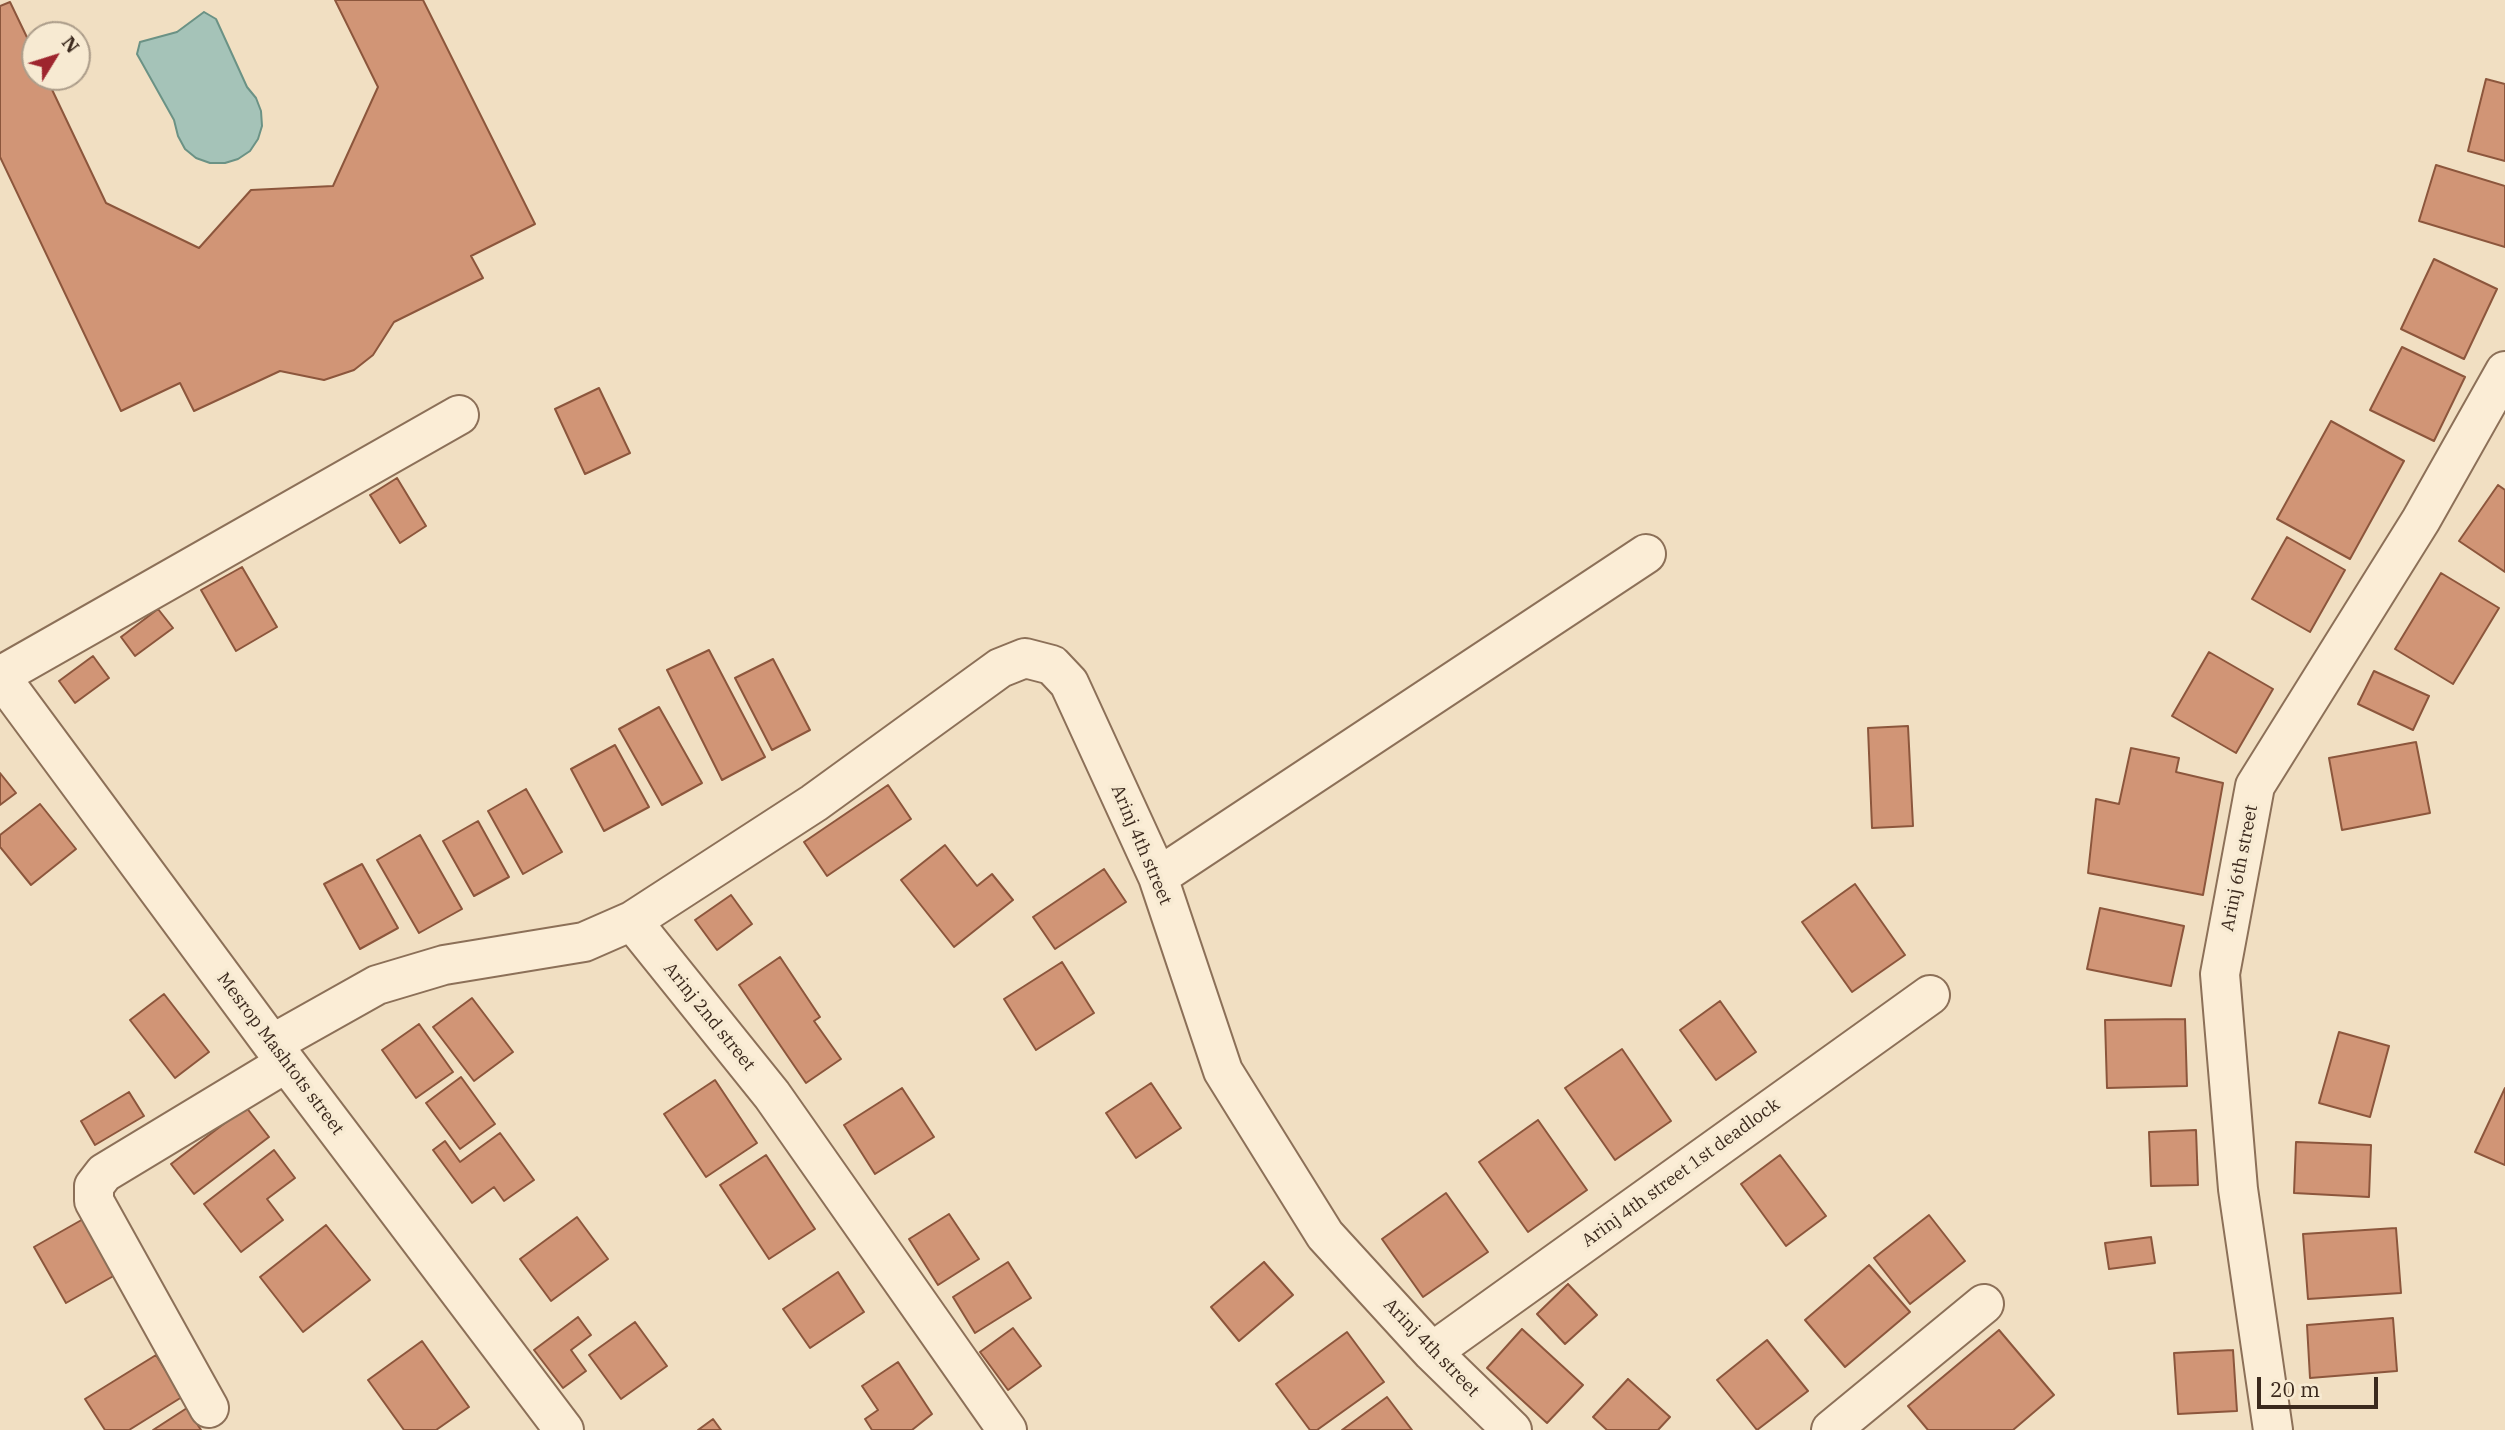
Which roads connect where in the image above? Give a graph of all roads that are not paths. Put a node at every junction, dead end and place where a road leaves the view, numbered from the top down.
1 (2505, 371) edge
2 (459, 415) dead end
3 (1646, 554) dead end
4 (0, 676) edge
5 (1158, 877) junction
6 (632, 920) junction
7 (1930, 995) dead end
8 (279, 1053) junction
9 (1984, 1304) dead end
10 (1432, 1352) junction
11 (209, 1408) dead end
12 (564, 1430) edge
13 (1007, 1430) edge
14 (1512, 1430) edge
15 (1831, 1430) edge
16 (2273, 1430) edge

1 - 16 street, Arinj 6th street
2 - 4 street
3 - 5 street
4 - 8 street, Mesrop Mashtots street
5 - 6 street, Arinj 4th street
5 - 10 street, Arinj 4th street
6 - 8 street
6 - 13 street, Arinj 2nd street
7 - 10 street, Arinj 4th street 1st deadlock
8 - 11 street
8 - 12 street, Mesrop Mashtots street
9 - 15 street
10 - 14 street, Arinj 4th street

